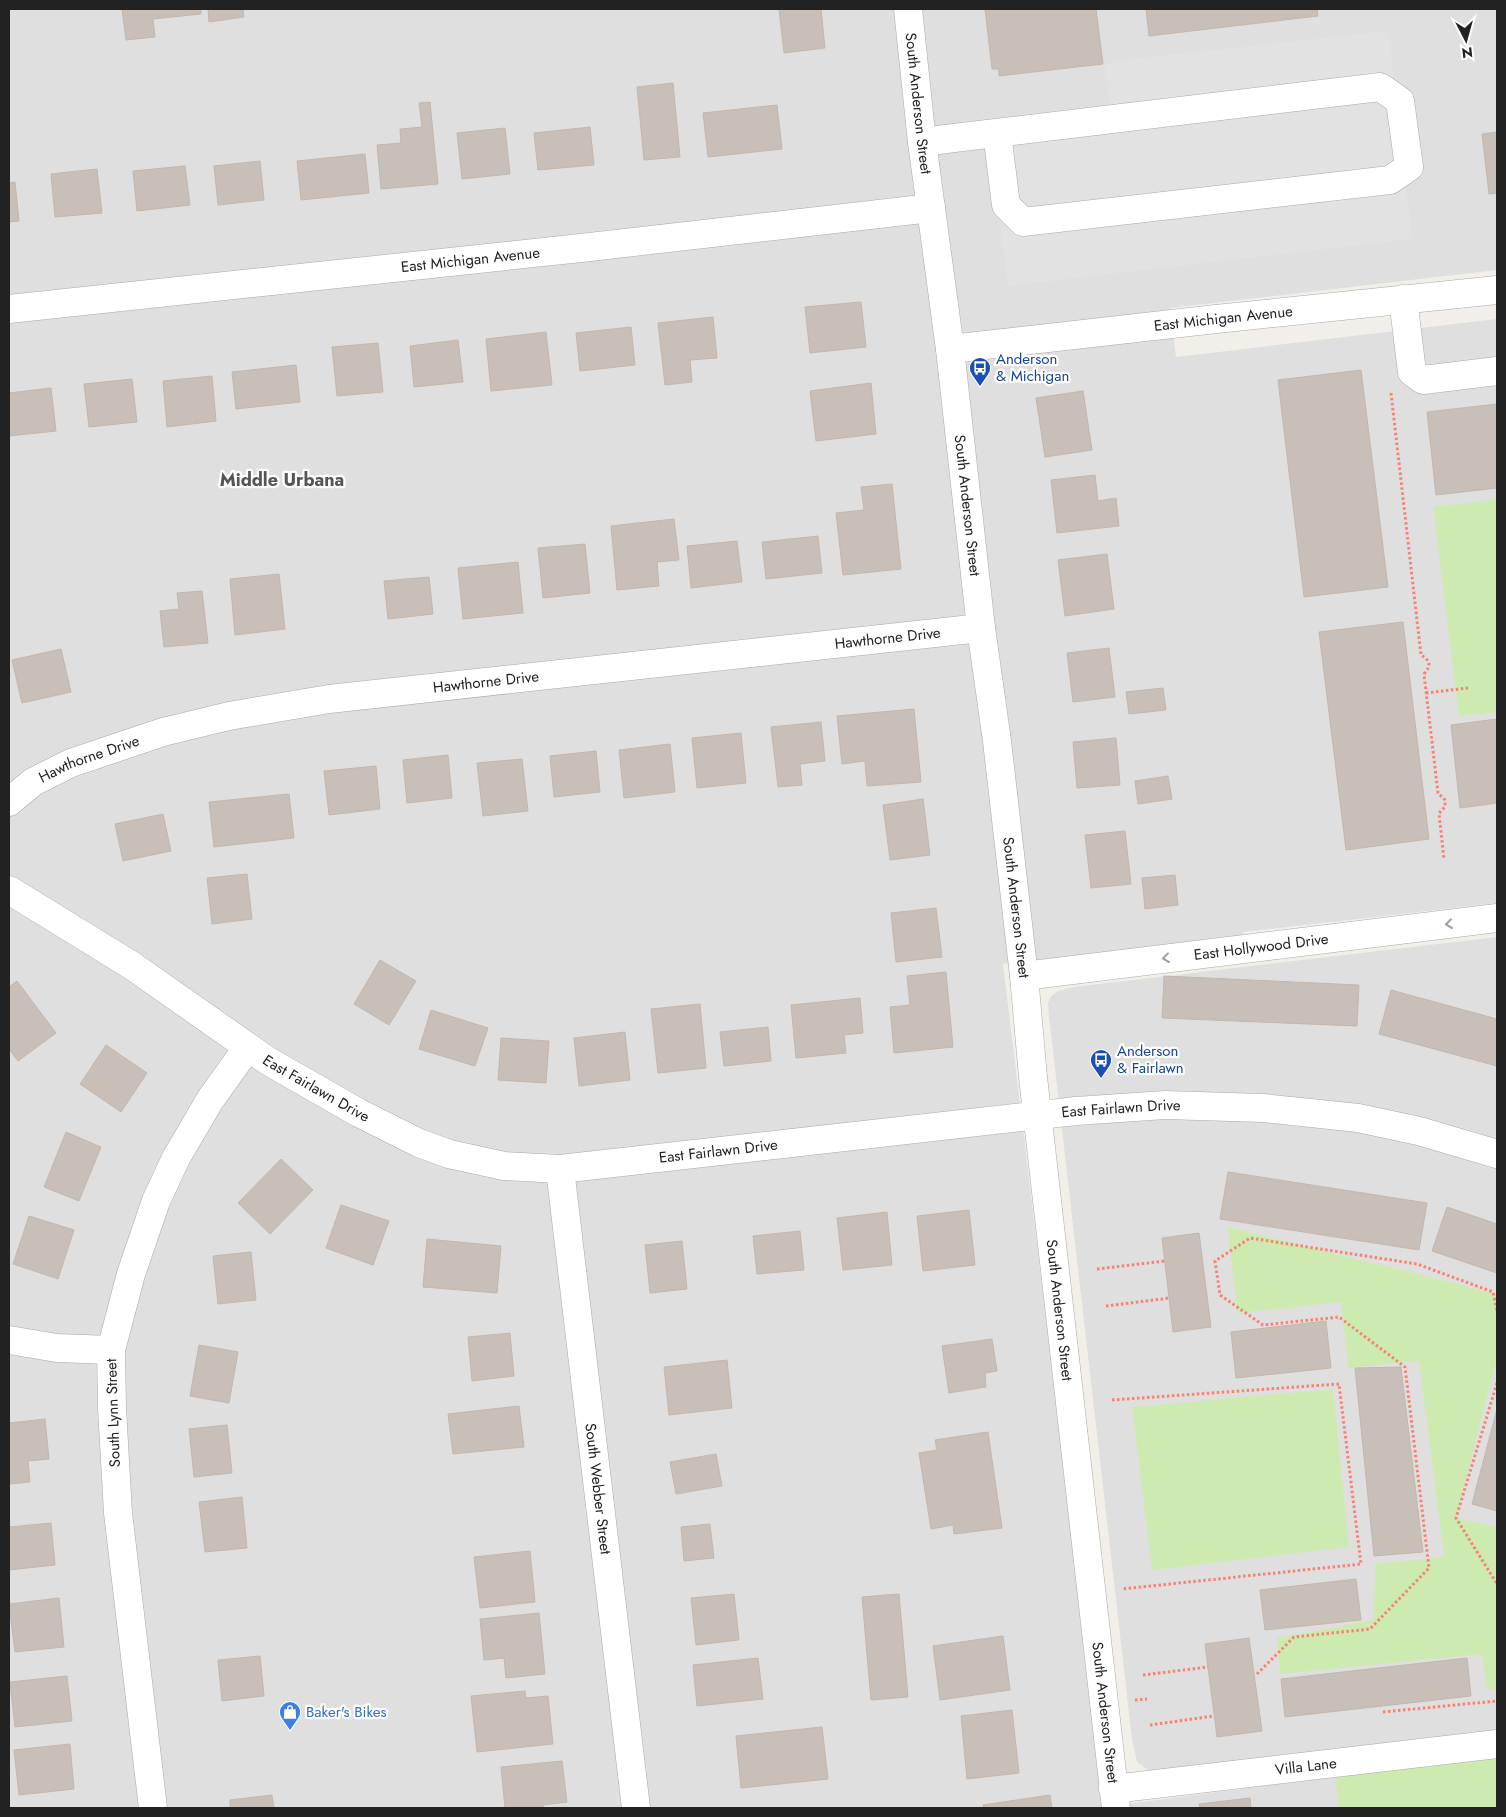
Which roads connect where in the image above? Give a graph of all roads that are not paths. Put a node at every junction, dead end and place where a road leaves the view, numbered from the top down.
1 (908, 9) edge
2 (998, 133) junction
3 (922, 142) junction
4 (931, 208) junction
5 (1497, 290) edge
6 (1403, 300) junction
7 (9, 309) edge
8 (950, 349) junction
9 (1497, 371) edge
10 (981, 628) junction
11 (9, 802) edge
12 (9, 890) edge
13 (1497, 918) edge
14 (1024, 976) junction
15 (248, 1047) junction
16 (1038, 1116) junction
17 (1497, 1154) edge
18 (560, 1169) junction
19 (9, 1340) edge
20 (111, 1350) junction
21 (1497, 1744) edge
22 (1114, 1798) edge
23 (153, 1808) edge
24 (636, 1808) edge

1 - 3 street, South Anderson Street
2 - 2 street
2 - 3 street
3 - 4 street, South Anderson Street
4 - 7 street, East Michigan Avenue
4 - 8 street, South Anderson Street
5 - 6 street, East Michigan Avenue
6 - 8 street, East Michigan Avenue
6 - 9 street
8 - 10 street, South Anderson Street
10 - 11 street, Hawthorne Drive
10 - 14 street, South Anderson Street
12 - 15 street, East Fairlawn Drive
13 -> 14 street, East Hollywood Drive
14 - 16 street, South Anderson Street
15 - 18 street, East Fairlawn Drive
15 - 20 street, South Lynn Street
16 - 17 street, East Fairlawn Drive
16 - 18 street, East Fairlawn Drive
16 - 22 street, South Anderson Street
18 - 24 street, South Webber Street
19 - 20 street
20 - 23 street, South Lynn Street
21 - 22 street, Villa Lane

